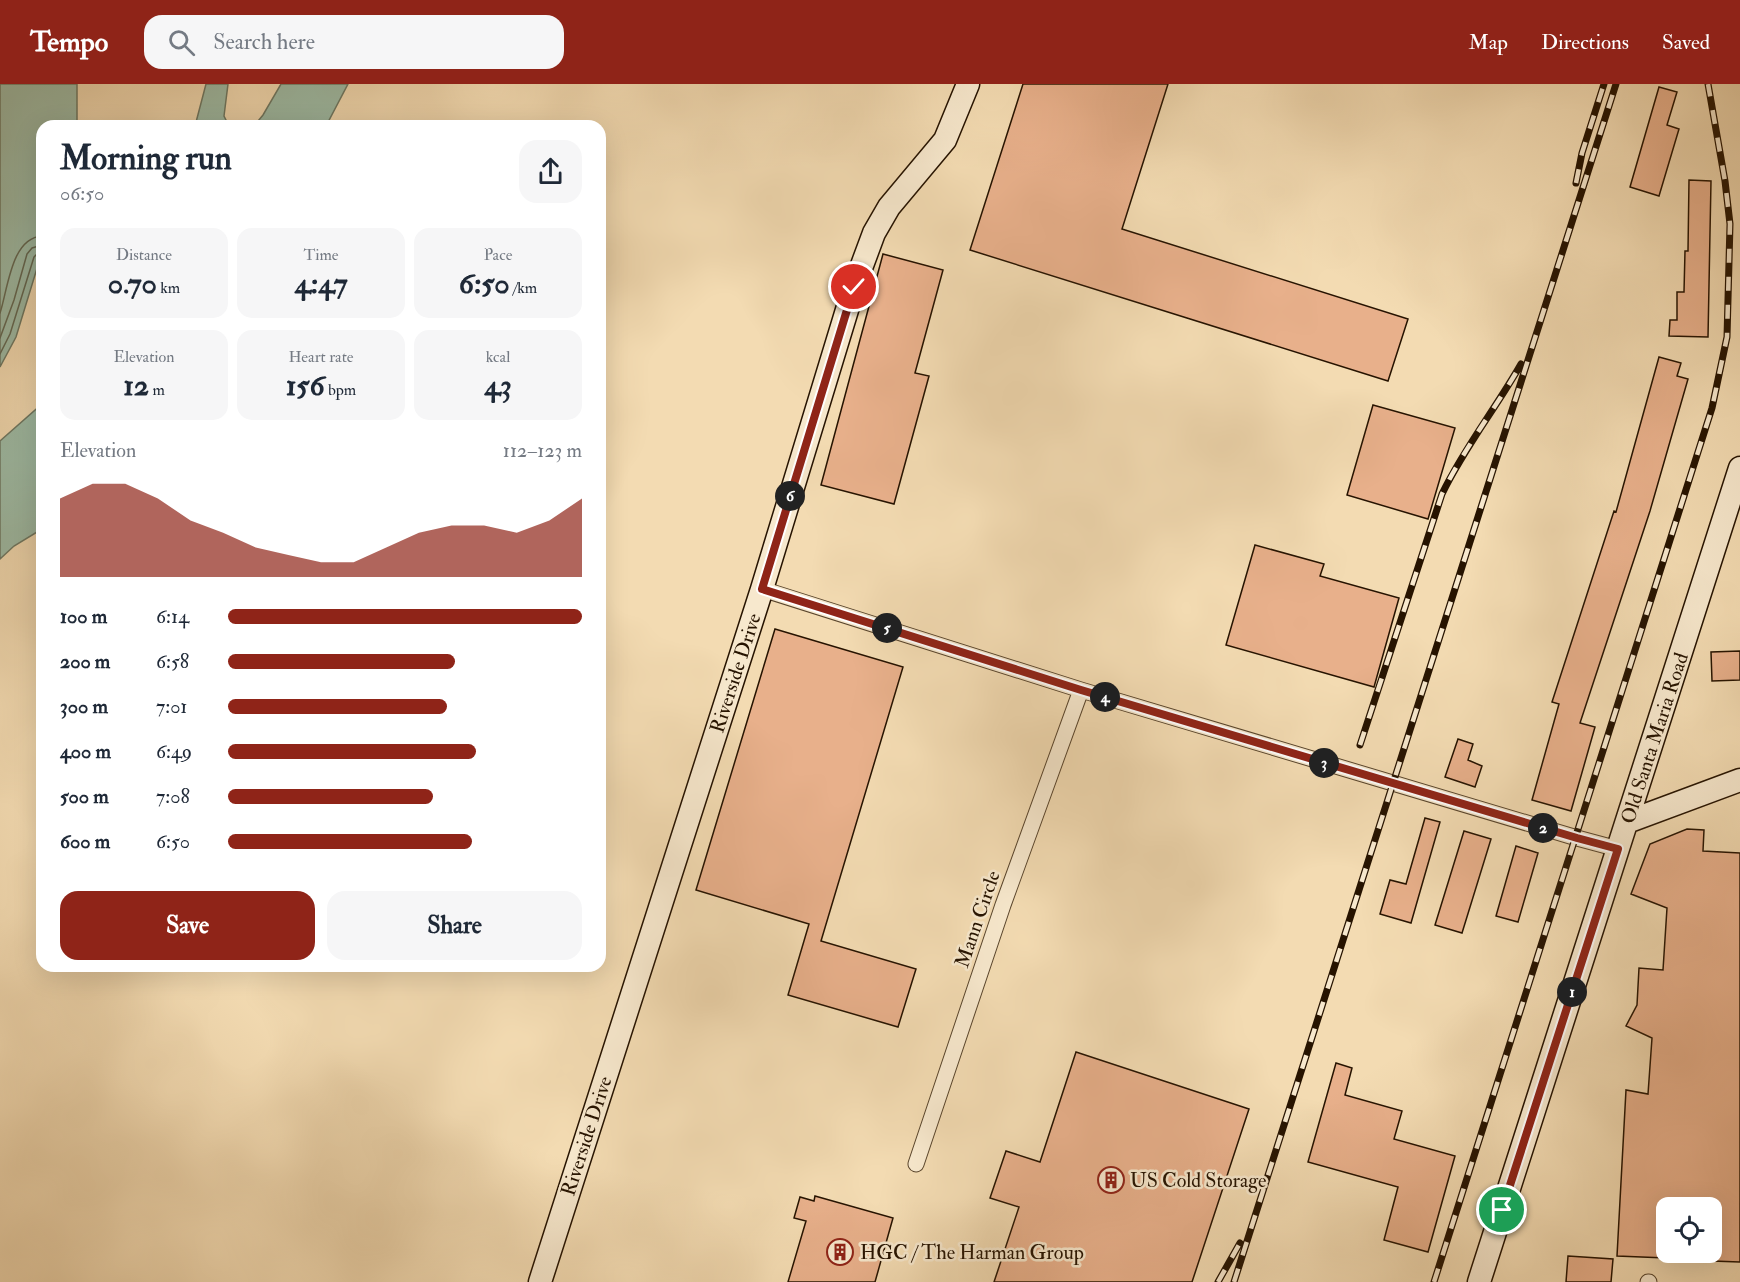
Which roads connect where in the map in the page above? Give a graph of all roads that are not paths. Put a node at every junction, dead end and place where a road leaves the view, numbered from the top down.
1 (968, 84) edge
2 (1740, 468) edge
3 (762, 589) junction
4 (1081, 690) junction
5 (1740, 780) edge
6 (1627, 822) junction
7 (1618, 849) junction
8 (916, 1164) dead end
9 (540, 1282) edge
10 (1479, 1282) edge

1 - 3 street, Riverside Drive
2 - 6 street, Old Santa Maria Road
3 - 4 street
3 - 9 street, Riverside Drive
4 - 7 street
4 - 8 street, Mann Circle
5 - 6 street
6 - 7 street, Old Santa Maria Road
7 - 10 street, Old Santa Maria Road

